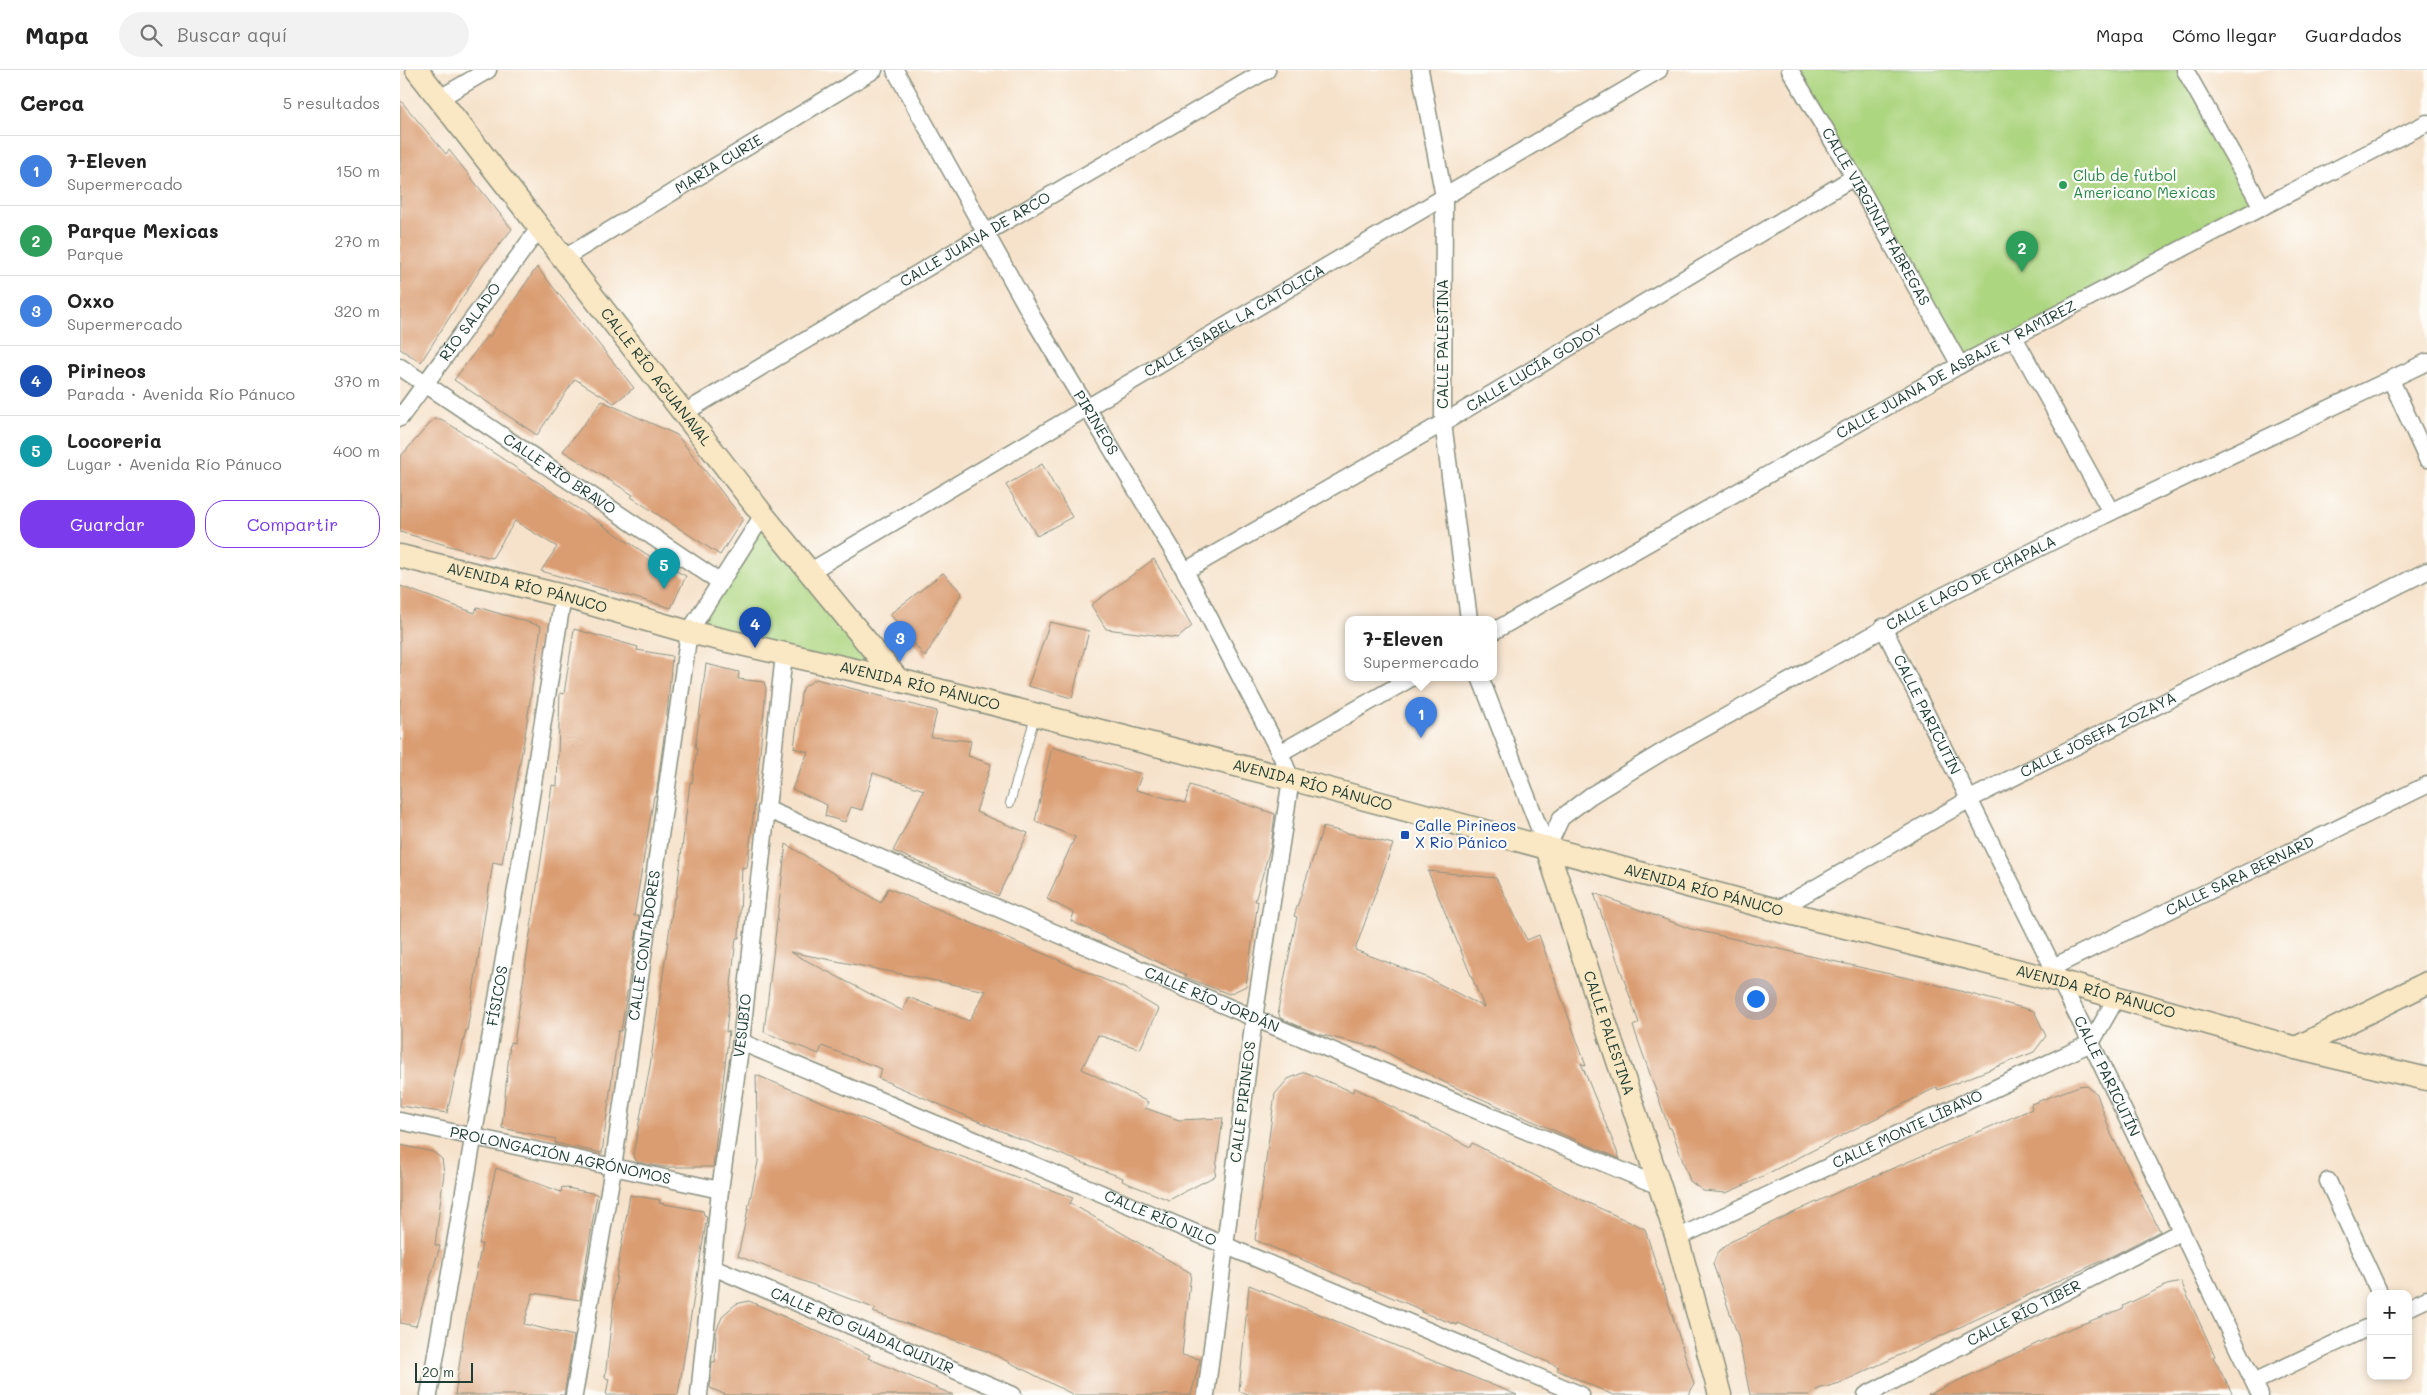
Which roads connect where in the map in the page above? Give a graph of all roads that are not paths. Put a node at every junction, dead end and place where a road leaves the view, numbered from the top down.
1 (417, 70) edge
2 (488, 70) edge
3 (874, 70) edge
4 (895, 70) edge
5 (1267, 70) edge
6 (1420, 70) edge
7 (1659, 70) edge
8 (1790, 70) edge
9 (2185, 70) edge
10 (440, 98) junction
11 (2427, 123) edge
12 (1854, 177) junction
13 (1444, 197) junction
14 (2262, 206) junction
15 (540, 227) junction
16 (987, 232) junction
17 (564, 258) junction
18 (2014, 336) junction
19 (2427, 362) edge
20 (1960, 365) junction
21 (400, 367) edge
22 (2390, 380) junction
23 (424, 383) junction
24 (1085, 408) junction
25 (684, 412) junction
26 (400, 418) edge
27 (1443, 423) junction
28 (2427, 458) edge
29 (2111, 512) junction
30 (763, 515) junction
31 (400, 556) edge
32 (1185, 570) junction
33 (2427, 571) edge
34 (809, 572) junction
35 (720, 582) junction
36 (563, 596) junction
37 (1469, 616) edge
38 (1884, 627) junction
39 (1497, 629) edge
40 (689, 632) junction
41 (784, 656) junction
42 (898, 680) junction
43 (1406, 681) edge
44 (1482, 681) edge
45 (1035, 715) junction
46 (1280, 753) junction
47 (1291, 780) junction
48 (2427, 785) edge
49 (1970, 799) junction
50 (1010, 803) dead end
51 (766, 809) junction
52 (1547, 848) junction
53 (1777, 910) junction
54 (2056, 974) junction
55 (2427, 983) edge
56 (2117, 997) junction
57 (1254, 1018) junction
58 (741, 1042) junction
59 (2091, 1044) junction
60 (2296, 1048) junction
61 (2426, 1080) edge
62 (400, 1121) edge
63 (474, 1138) junction
64 (613, 1168) junction
65 (2328, 1181) dead end
66 (1659, 1186) junction
67 (720, 1190) junction
68 (2180, 1232) junction
69 (1677, 1238) junction
70 (1224, 1246) junction
71 (713, 1266) junction
72 (2378, 1290) edge
73 (2427, 1299) edge
74 (2412, 1306) edge
75 (2367, 1328) edge
76 (2256, 1389) edge
77 (429, 1395) edge
78 (574, 1395) edge
79 (699, 1395) edge
80 (1013, 1395) edge
81 (1206, 1395) edge
82 (1581, 1395) edge
83 (1720, 1395) edge
84 (1866, 1395) edge

1 - 10 street, CALLE RÍO AGUANAVAL
2 - 10 street
3 - 17 street, MARÍA CURIE
4 - 16 street, PIRINEOS
5 - 16 street, CALLE JUANA DE ARCO
6 - 13 street, CALLE PALESTINA
7 - 13 street, CALLE ISABEL LA CATÓLICA
8 - 12 street, CALLE VIRGINIA FÁBREGAS
9 - 14 street
10 - 15 street, CALLE RÍO AGUANAVAL
11 - 14 street, CALLE JUANA DE ASBAJE Y RAMÍREZ
12 - 20 street, CALLE VIRGINIA FÁBREGAS
12 - 27 street, CALLE LUCÍA GODOY
13 - 24 street, CALLE ISABEL LA CATÓLICA
13 - 27 street, CALLE PALESTINA
14 - 18 street, CALLE JUANA DE ASBAJE Y RAMÍREZ
15 - 17 street, CALLE RÍO AGUANAVAL
15 - 23 street, RÍO SALADO
16 - 24 street, PIRINEOS
16 - 25 street, CALLE JUANA DE ARCO
17 - 25 street, CALLE RÍO AGUANAVAL
18 - 20 street, CALLE JUANA DE ASBAJE Y RAMÍREZ
18 - 29 street
19 - 22 street, CALLE LAGO DE CHAPALA
20 - 39 street, CALLE JUANA DE ASBAJE Y RAMÍREZ
21 - 23 street, CALLE RÍO BRAVO
22 - 28 street
22 - 29 street, CALLE LAGO DE CHAPALA
23 - 26 street, RÍO SALADO
23 - 35 street, CALLE RÍO BRAVO
24 - 32 street, PIRINEOS
24 - 34 street, CALLE ISABEL LA CATÓLICA
25 - 30 street, CALLE RÍO AGUANAVAL
27 - 32 street, CALLE LUCÍA GODOY
27 - 37 street, CALLE PALESTINA
29 - 38 street, CALLE LAGO DE CHAPALA
30 - 34 street, CALLE RÍO AGUANAVAL
30 - 35 street, CALLE CONTADORES
31 - 36 street, AVENIDA RÍO PÁNUCO
32 - 46 street, PIRINEOS
33 - 49 street, CALLE JOSEFA ZOZAYA
34 - 42 street, CALLE RÍO AGUANAVAL
35 - 40 street, CALLE CONTADORES
36 - 40 street, AVENIDA RÍO PÁNUCO
36 - 63 street, FÍSICOS
38 - 49 street, CALLE PARICUTÍN
38 - 52 street, CALLE LAGO DE CHAPALA
40 - 41 street, AVENIDA RÍO PÁNUCO
40 - 64 street, CALLE CONTADORES
41 - 42 street, AVENIDA RÍO PÁNUCO
41 - 51 street, VESUBIO
42 - 45 street, AVENIDA RÍO PÁNUCO
43 - 46 street
44 - 52 street, CALLE PALESTINA
45 - 47 street, AVENIDA RÍO PÁNUCO
45 - 50 lane
46 - 47 street, PIRINEOS
47 - 52 street, AVENIDA RÍO PÁNUCO
47 - 57 street, CALLE PIRINEOS
48 - 54 street, CALLE SARA BERNARD
49 - 53 street, CALLE JOSEFA ZOZAYA
49 - 54 street, CALLE PARICUTÍN
51 - 57 street, CALLE RÍO JORDÁN
51 - 58 street, VESUBIO
52 - 53 street, AVENIDA RÍO PÁNUCO
52 - 66 street, CALLE PALESTINA
53 - 54 street, AVENIDA RÍO PÁNUCO
54 - 56 street, AVENIDA RÍO PÁNUCO
54 - 59 street, CALLE PARICUTÍN
55 - 60 street
56 - 59 street
56 - 60 street, AVENIDA RÍO PÁNUCO
57 - 66 street, CALLE RÍO JORDÁN
57 - 70 street, CALLE PIRINEOS
58 - 67 street, VESUBIO
58 - 70 street, CALLE RÍO NILO
59 - 68 street, CALLE PARICUTÍN
59 - 69 street, CALLE MONTE LÍBANO
60 - 61 street, AVENIDA RÍO PÁNUCO
62 - 63 street, PROLONGACIÓN AGRÓNOMOS
63 - 64 street, PROLONGACIÓN AGRÓNOMOS
63 - 77 street, FÍSICOS
64 - 67 street, PROLONGACIÓN AGRÓNOMOS
64 - 78 street, CALLE CONTADORES
65 - 72 street
66 - 69 street, CALLE PALESTINA
67 - 71 street, VESUBIO
68 - 76 street, CALLE PARICUTÍN
68 - 84 street, CALLE RÍO TIBER
69 - 83 street, CALLE PALESTINA
70 - 81 street, CALLE PIRINEOS
70 - 82 street, CALLE RÍO NILO
71 - 79 street, VESUBIO
71 - 80 street, CALLE RÍO GUADALQUIVIR
73 - 74 street
75 - 76 street

